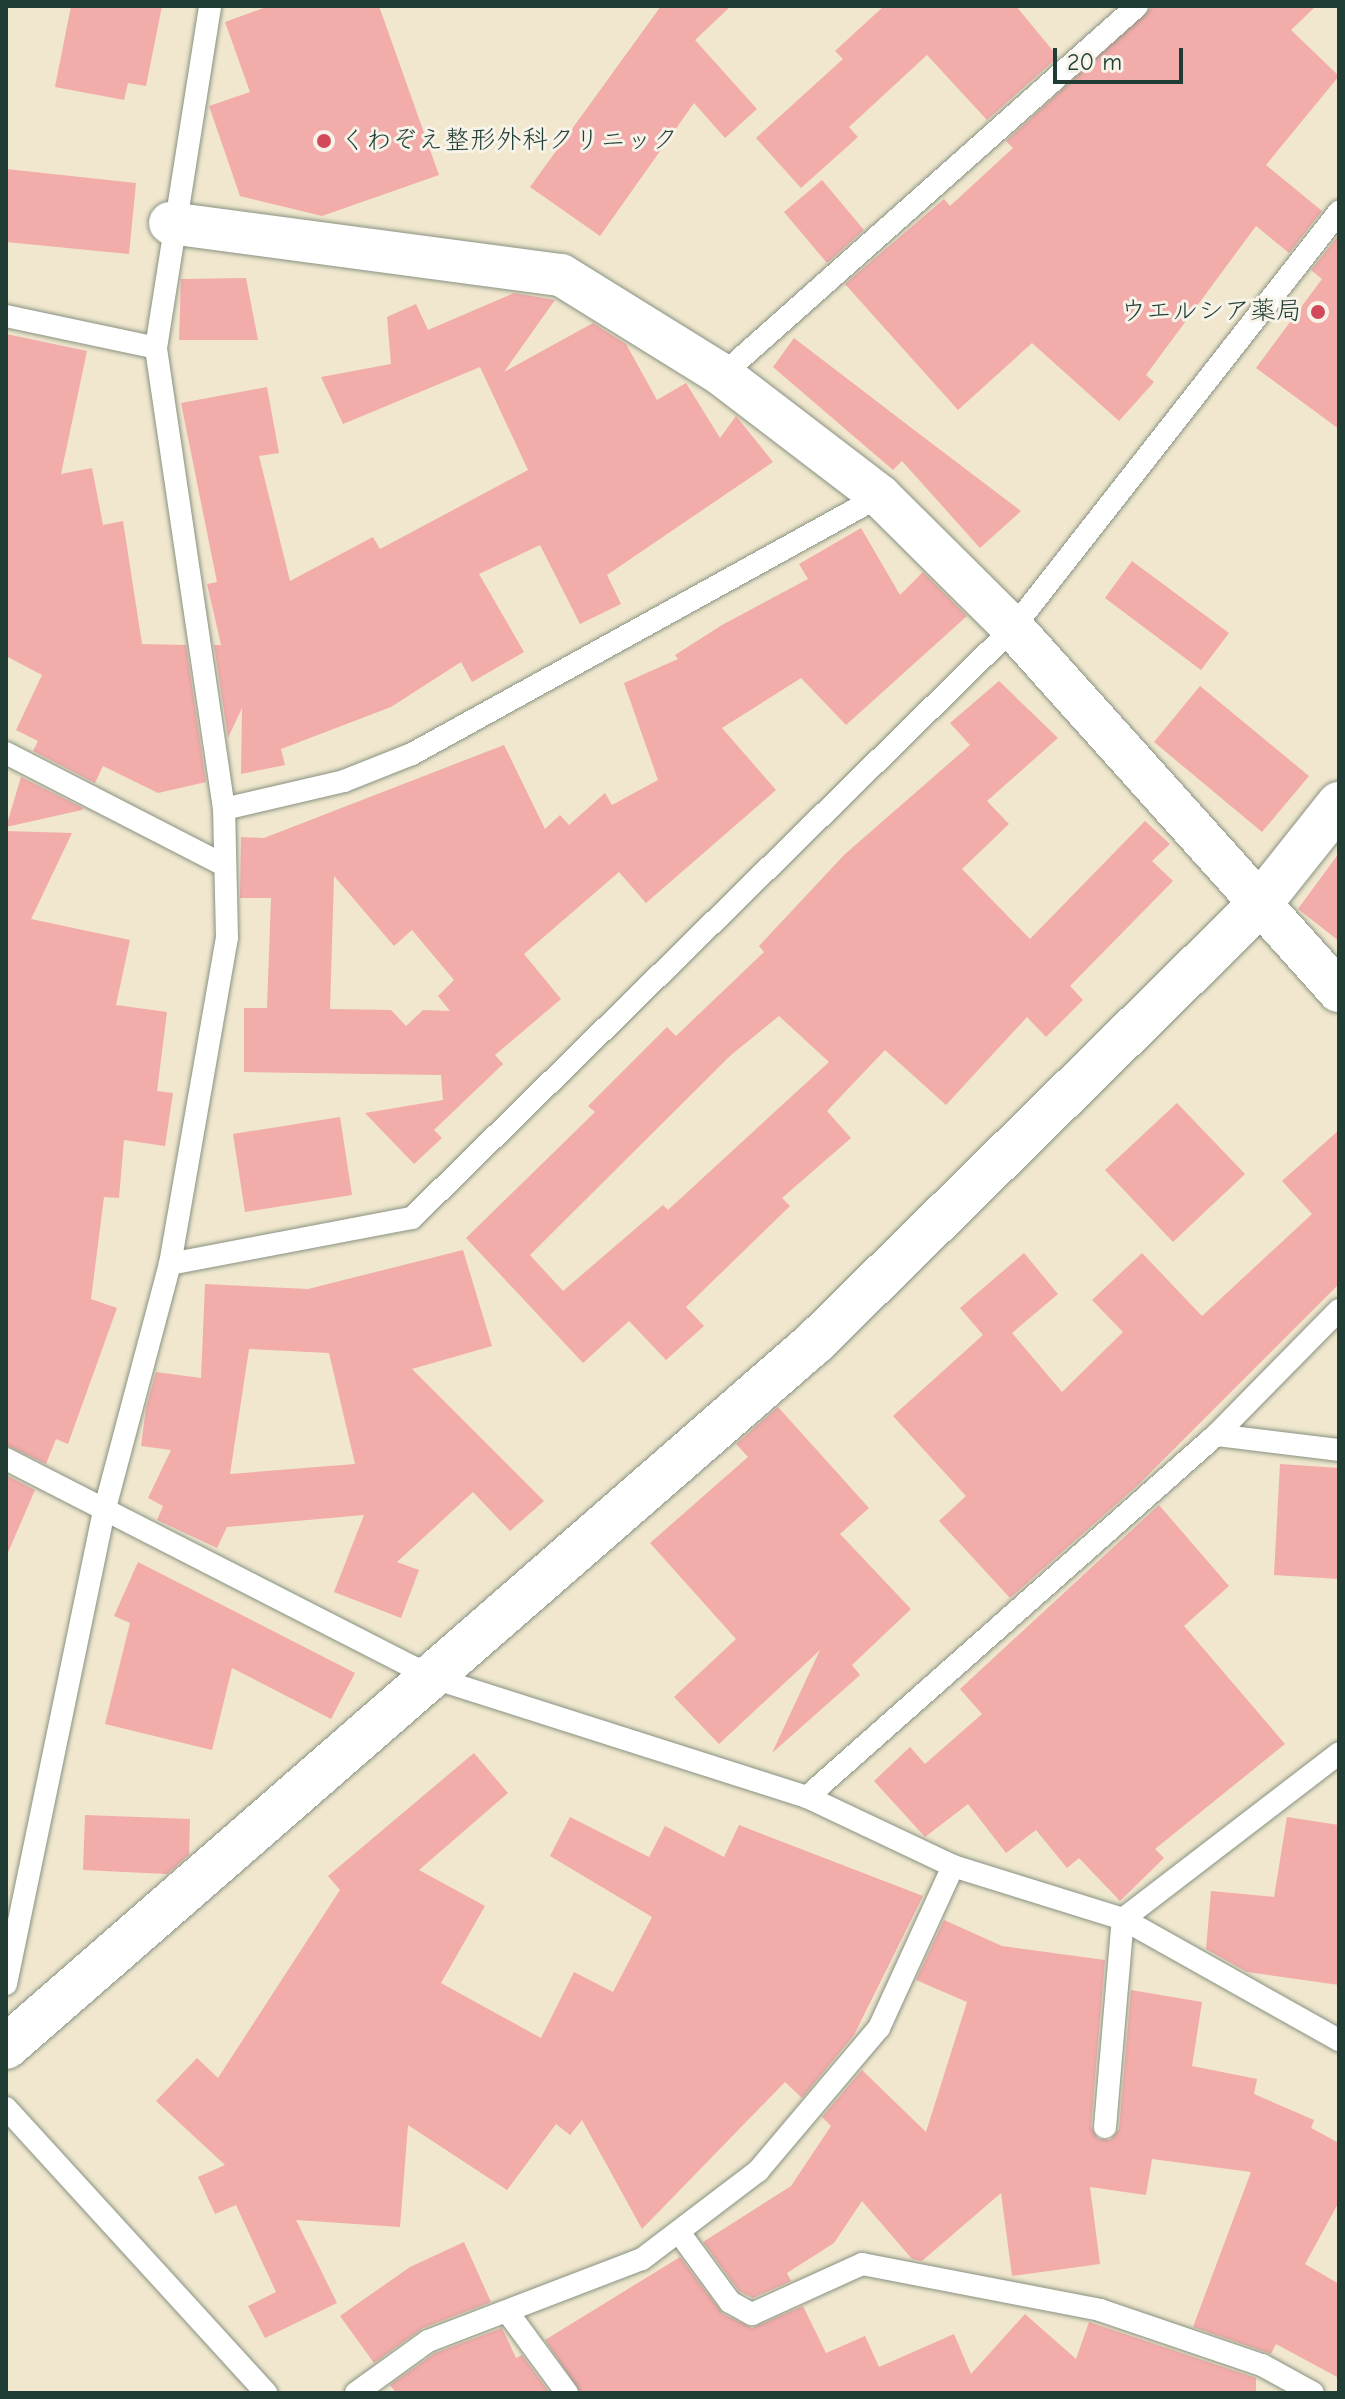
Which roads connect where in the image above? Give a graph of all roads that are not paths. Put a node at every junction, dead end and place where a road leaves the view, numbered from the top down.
1 (210, 6) edge
2 (1137, 6) edge
3 (1339, 212) edge
4 (170, 223) junction
5 (6, 316) edge
6 (156, 348) junction
7 (722, 375) junction
8 (880, 496) junction
9 (1013, 628) junction
10 (6, 753) edge
11 (1339, 804) edge
12 (224, 809) junction
13 (220, 863) junction
14 (1257, 907) junction
15 (1339, 991) edge
16 (170, 1264) junction
17 (1339, 1310) edge
18 (1216, 1435) junction
19 (1339, 1450) edge
20 (6, 1459) edge
21 (105, 1508) junction
22 (434, 1678) junction
23 (1339, 1753) edge
24 (807, 1797) junction
25 (953, 1866) junction
26 (1123, 1919) junction
27 (6, 1984) edge
28 (1339, 2040) edge
29 (6, 2047) edge
30 (6, 2108) edge
31 (1105, 2127) dead end
32 (681, 2235) junction
33 (509, 2314) junction
34 (266, 2393) edge
35 (356, 2393) edge
36 (567, 2393) edge
37 (1313, 2393) edge

1 - 4 lane
2 - 7 lane
3 - 9 lane
4 - 6 lane
4 - 7 street
5 - 6 lane
6 - 12 lane
7 - 8 street
8 - 9 street
8 - 12 lane
9 - 14 street
9 - 16 lane
10 - 13 lane
11 - 14 street
12 - 13 lane
13 - 16 lane
14 - 15 street
14 - 22 street
16 - 21 lane
17 - 18 lane
18 - 19 lane
18 - 24 lane
20 - 21 lane
21 - 22 lane
21 - 27 lane
22 - 24 lane
22 - 29 street
23 - 26 lane
24 - 25 lane
25 - 26 lane
25 - 32 lane
26 - 28 lane
26 - 31 lane
30 - 34 lane
32 - 33 lane
32 - 37 lane
33 - 35 lane
33 - 36 lane

